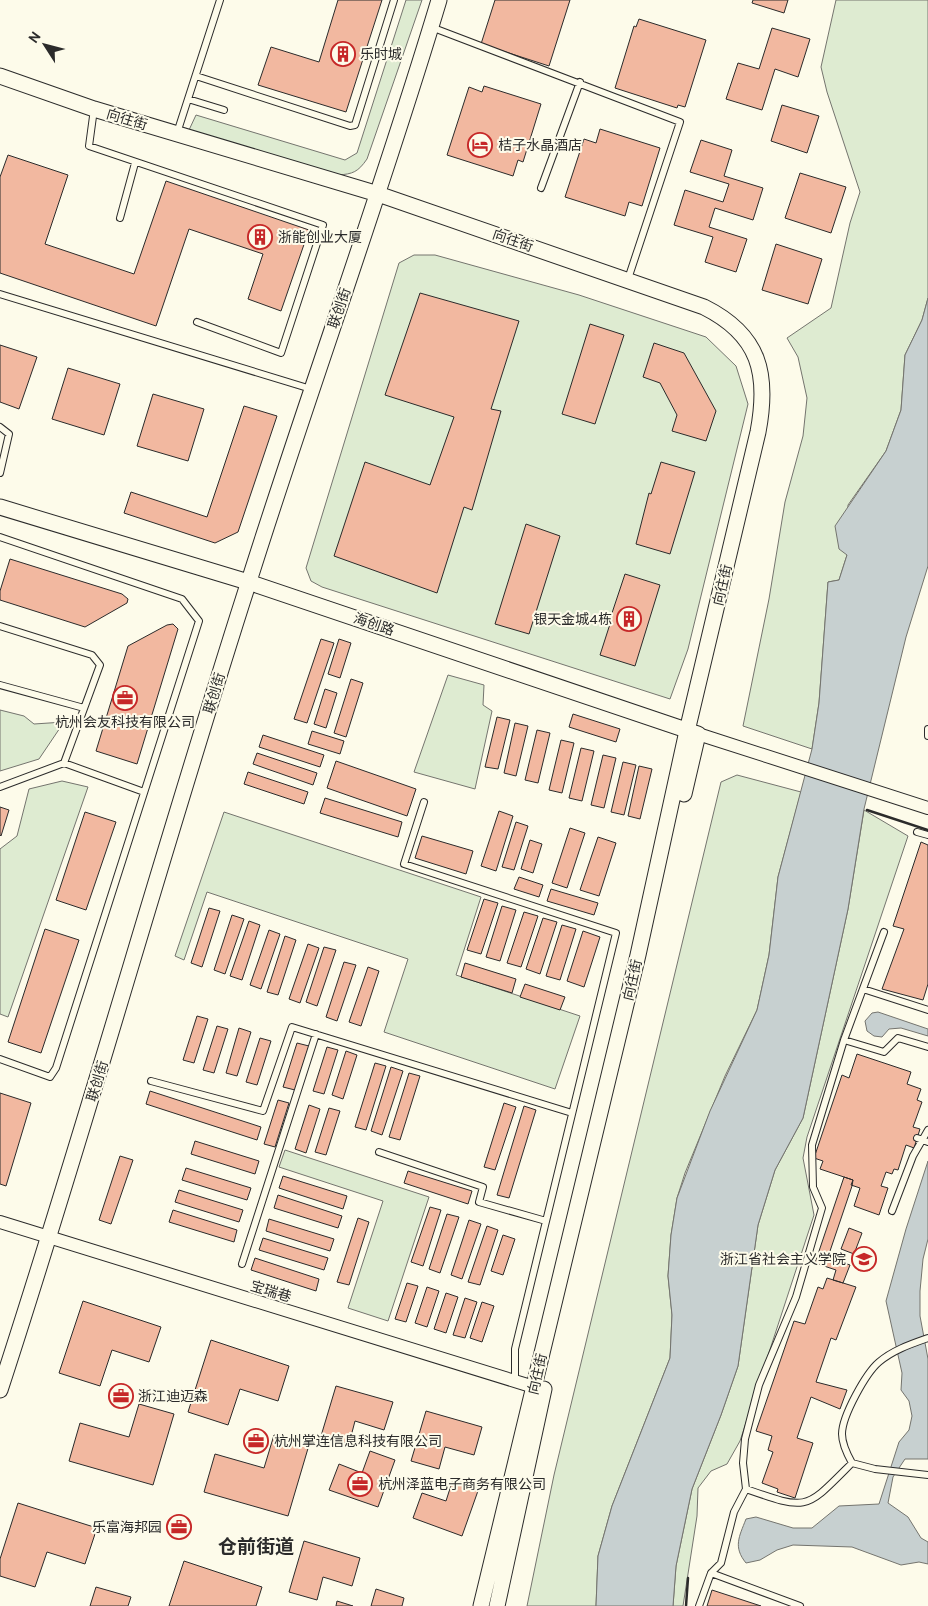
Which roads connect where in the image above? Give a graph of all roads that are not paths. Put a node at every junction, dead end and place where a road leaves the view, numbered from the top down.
1 (220, 0) edge
2 (394, 0) edge
3 (439, 0) edge
4 (431, 27) junction
5 (0, 76) edge
6 (196, 76) junction
7 (580, 82) junction
8 (188, 99) junction
9 (94, 109) junction
10 (224, 110) dead end
11 (177, 134) junction
12 (136, 163) junction
13 (542, 188) dead end
14 (378, 194) junction
15 (120, 218) dead end
16 (628, 279) junction
17 (0, 294) edge
18 (197, 322) dead end
19 (311, 388) junction
20 (0, 427) edge
21 (0, 472) edge
22 (0, 507) edge
23 (0, 537) edge
24 (248, 582) junction
25 (0, 626) edge
26 (0, 684) edge
27 (84, 708) junction
28 (928, 729) edge
29 (693, 733) junction
30 (928, 736) edge
31 (64, 764) junction
32 (0, 787) edge
33 (144, 792) junction
34 (424, 802) dead end
35 (928, 808) edge
36 (917, 832) dead end
37 (928, 835) edge
38 (884, 932) dead end
39 (863, 989) junction
40 (928, 1010) edge
41 (316, 1034) junction
42 (844, 1040) junction
43 (928, 1047) edge
44 (0, 1059) edge
45 (151, 1081) dead end
46 (572, 1114) junction
47 (928, 1130) edge
48 (923, 1140) edge
49 (379, 1152) dead end
50 (892, 1211) dead end
51 (546, 1221) junction
52 (0, 1222) edge
53 (50, 1238) junction
54 (242, 1264) dead end
55 (928, 1338) edge
56 (515, 1383) junction
57 (534, 1387) junction
58 (0, 1390) edge
59 (852, 1463) junction
60 (928, 1475) edge
61 (746, 1489) junction
62 (711, 1573) junction
63 (481, 1606) edge
64 (497, 1606) edge
65 (699, 1606) edge
66 (800, 1606) edge

1 - 6 lane
2 - 6 lane
3 - 4 street, 联创街
4 - 7 lane
4 - 14 street, 联创街
5 - 9 street, 向往街
6 - 8 lane
7 - 13 lane
7 - 16 lane
8 - 10 lane
8 - 11 lane
9 - 11 street, 向往街
9 - 12 lane
11 - 14 street, 向往街
12 - 15 lane
12 - 18 lane
14 - 16 street, 向往街
14 - 19 street, 联创街
16 - 29 street, 向往街
17 - 19 lane
19 - 24 street, 联创街
20 - 21 lane
22 - 24 street, 海创路
23 - 33 lane
24 - 29 street, 海创路
24 - 53 street, 联创街
25 - 27 lane
26 - 27 lane
27 - 31 lane
28 - 30 lane
29 - 35 street, 海创路
29 - 57 street, 向往街
29 - 64 street, 向往街
31 - 32 lane
31 - 33 lane
33 - 44 lane
34 - 46 lane
36 - 37 lane
38 - 39 lane
39 - 40 lane
39 - 42 lane
41 - 45 lane
41 - 46 lane
41 - 54 lane
42 - 43 lane
42 - 61 lane
46 - 51 lane
47 - 48 lane
48 - 50 lane
49 - 51 lane
51 - 56 lane
52 - 53 street, 宝瑞巷
53 - 56 street, 宝瑞巷
53 - 58 street, 联创街
55 - 59 lane
56 - 57 street, 宝瑞巷
57 - 63 street, 向往街
59 - 60 lane
59 - 61 lane
61 - 62 lane
62 - 65 lane
62 - 66 lane

